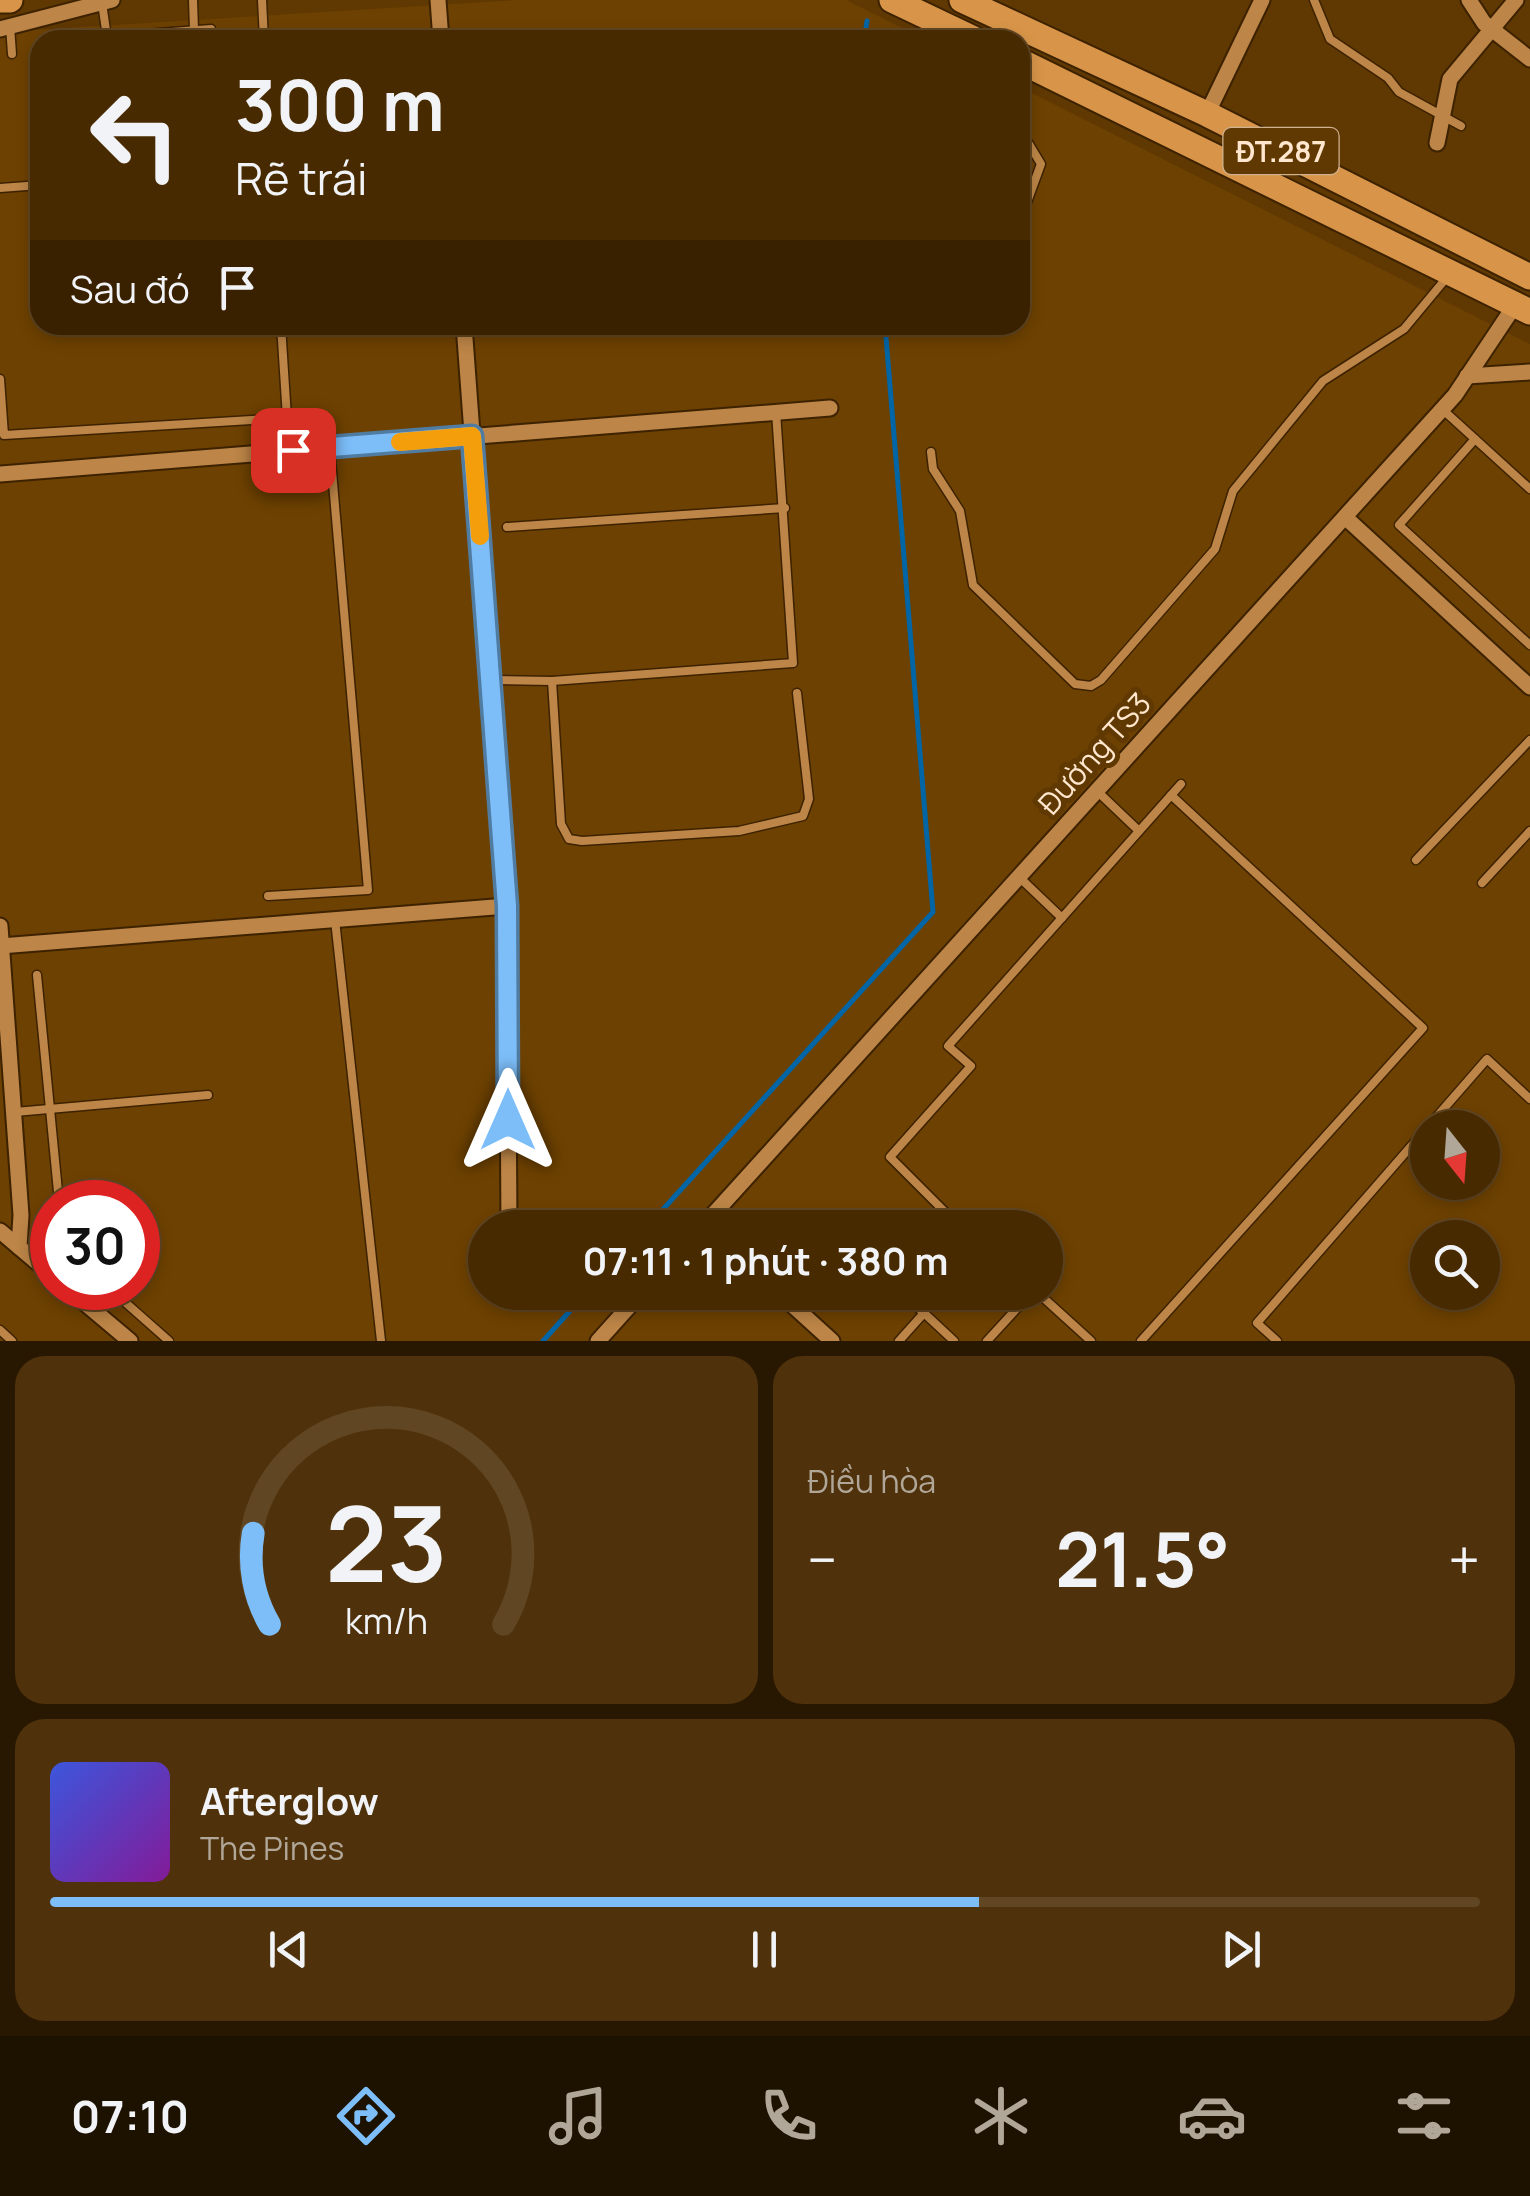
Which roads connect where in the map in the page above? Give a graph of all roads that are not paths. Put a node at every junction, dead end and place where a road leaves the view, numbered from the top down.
1 (0, 0) edge
2 (10, 0) edge
3 (193, 0) edge
4 (262, 0) edge
5 (438, 0) edge
6 (892, 0) edge
7 (962, 0) edge
8 (1262, 0) edge
9 (1314, 0) edge
10 (1469, 0) edge
11 (1516, 0) edge
12 (107, 1) edge
13 (5, 28) edge
14 (1490, 28) junction
15 (211, 29) dead end
16 (107, 30) edge
17 (194, 30) joint
18 (264, 30) edge
19 (440, 30) edge
20 (955, 30) edge
21 (998, 30) edge
22 (12, 54) dead end
23 (1030, 55) edge
24 (1030, 56) edge
25 (1530, 60) edge
26 (1207, 114) junction
27 (1445, 118) junction
28 (1461, 126) dead end
29 (1438, 142) dead end
30 (1030, 146) edge
31 (30, 186) edge
32 (0, 188) edge
33 (1030, 193) edge
34 (1451, 272) junction
35 (1530, 277) edge
36 (1522, 308) edge
37 (283, 335) edge
38 (465, 335) edge
39 (1530, 372) edge
40 (1467, 376) junction
41 (0, 379) edge
42 (830, 408) dead end
43 (1442, 409) junction
44 (776, 412) junction
45 (472, 436) junction
46 (1475, 440) junction
47 (330, 448) junction
48 (930, 452) dead end
49 (0, 474) edge
50 (1530, 490) edge
51 (785, 508) junction
52 (1345, 516) junction
53 (506, 528) dead end
54 (1530, 645) edge
55 (490, 680) junction
56 (552, 681) junction
57 (1530, 687) edge
58 (797, 693) dead end
59 (1530, 740) edge
60 (1181, 784) dead end
61 (1097, 790) junction
62 (1172, 795) junction
63 (1139, 831) junction
64 (1530, 831) edge
65 (1416, 860) dead end
66 (1018, 877) junction
67 (1482, 883) dead end
68 (268, 896) dead end
69 (507, 906) junction
70 (1062, 918) junction
71 (335, 920) junction
72 (0, 926) edge
73 (1, 946) edge
74 (37, 975) dead end
75 (208, 1095) dead end
76 (1530, 1099) edge
77 (50, 1109) junction
78 (14, 1112) junction
79 (57, 1180) edge
80 (509, 1210) edge
81 (718, 1210) edge
82 (943, 1210) edge
83 (0, 1231) edge
84 (19, 1247) junction
85 (30, 1256) edge
86 (93, 1310) edge
87 (133, 1310) edge
88 (626, 1310) edge
89 (798, 1310) edge
90 (921, 1310) edge
91 (1017, 1310) edge
92 (1056, 1310) edge
93 (924, 1313) junction
94 (0, 1330) edge
95 (12, 1341) edge
96 (130, 1341) edge
97 (168, 1341) edge
98 (381, 1341) edge
99 (598, 1341) edge
100 (832, 1341) edge
101 (899, 1341) edge
102 (954, 1341) edge
103 (986, 1341) edge
104 (1091, 1341) edge
105 (1141, 1341) edge
106 (1277, 1341) edge

1 - 2 main road
3 - 17 lane
4 - 18 lane
5 - 19 street
6 - 20 main road
7 - 21 main road, ĐT.287
8 - 26 street
9 - 27 lane
10 - 14 street
11 - 14 street
12 - 13 street
12 - 16 lane
13 - 22 lane
14 - 25 street
14 - 27 street
15 - 17 lane
23 - 26 main road, ĐT.287
24 - 34 main road, ĐT.287
26 - 35 main road, ĐT.287
27 - 28 lane
27 - 29 street
30 - 33 lane
31 - 32 lane
34 - 36 main road, ĐT.287
34 - 48 lane
35 - 36 main road
36 - 40 street, Đường TS3
37 - 41 lane
38 - 45 street
39 - 40 street
40 - 43 street, Đường TS3
42 - 44 street
43 - 46 lane
43 - 52 street, Đường TS3
44 - 45 street
44 - 51 lane
45 - 47 street
45 - 55 street
46 - 50 lane
46 - 54 lane
47 - 49 street
47 - 68 lane
51 - 53 lane
51 - 56 lane
52 - 57 street
52 - 61 street, Đường TS3
55 - 56 lane
55 - 69 street
56 - 58 lane
59 - 65 lane
60 - 62 lane
61 - 63 lane
61 - 66 street, Đường TS3
62 - 63 lane
62 - 105 lane
63 - 70 lane
64 - 67 lane
66 - 70 lane
66 - 81 street, Đường TS3
69 - 71 street
69 - 80 street
70 - 82 lane
71 - 73 street
71 - 98 lane
72 - 73 street
73 - 78 street
74 - 77 lane
75 - 77 lane
76 - 106 lane
77 - 78 lane
77 - 79 lane
78 - 84 street
83 - 84 street
84 - 85 street
86 - 96 street
87 - 97 lane
88 - 99 street
89 - 100 street
90 - 93 lane
91 - 103 lane
92 - 104 lane
93 - 101 lane
93 - 102 lane
94 - 95 lane

